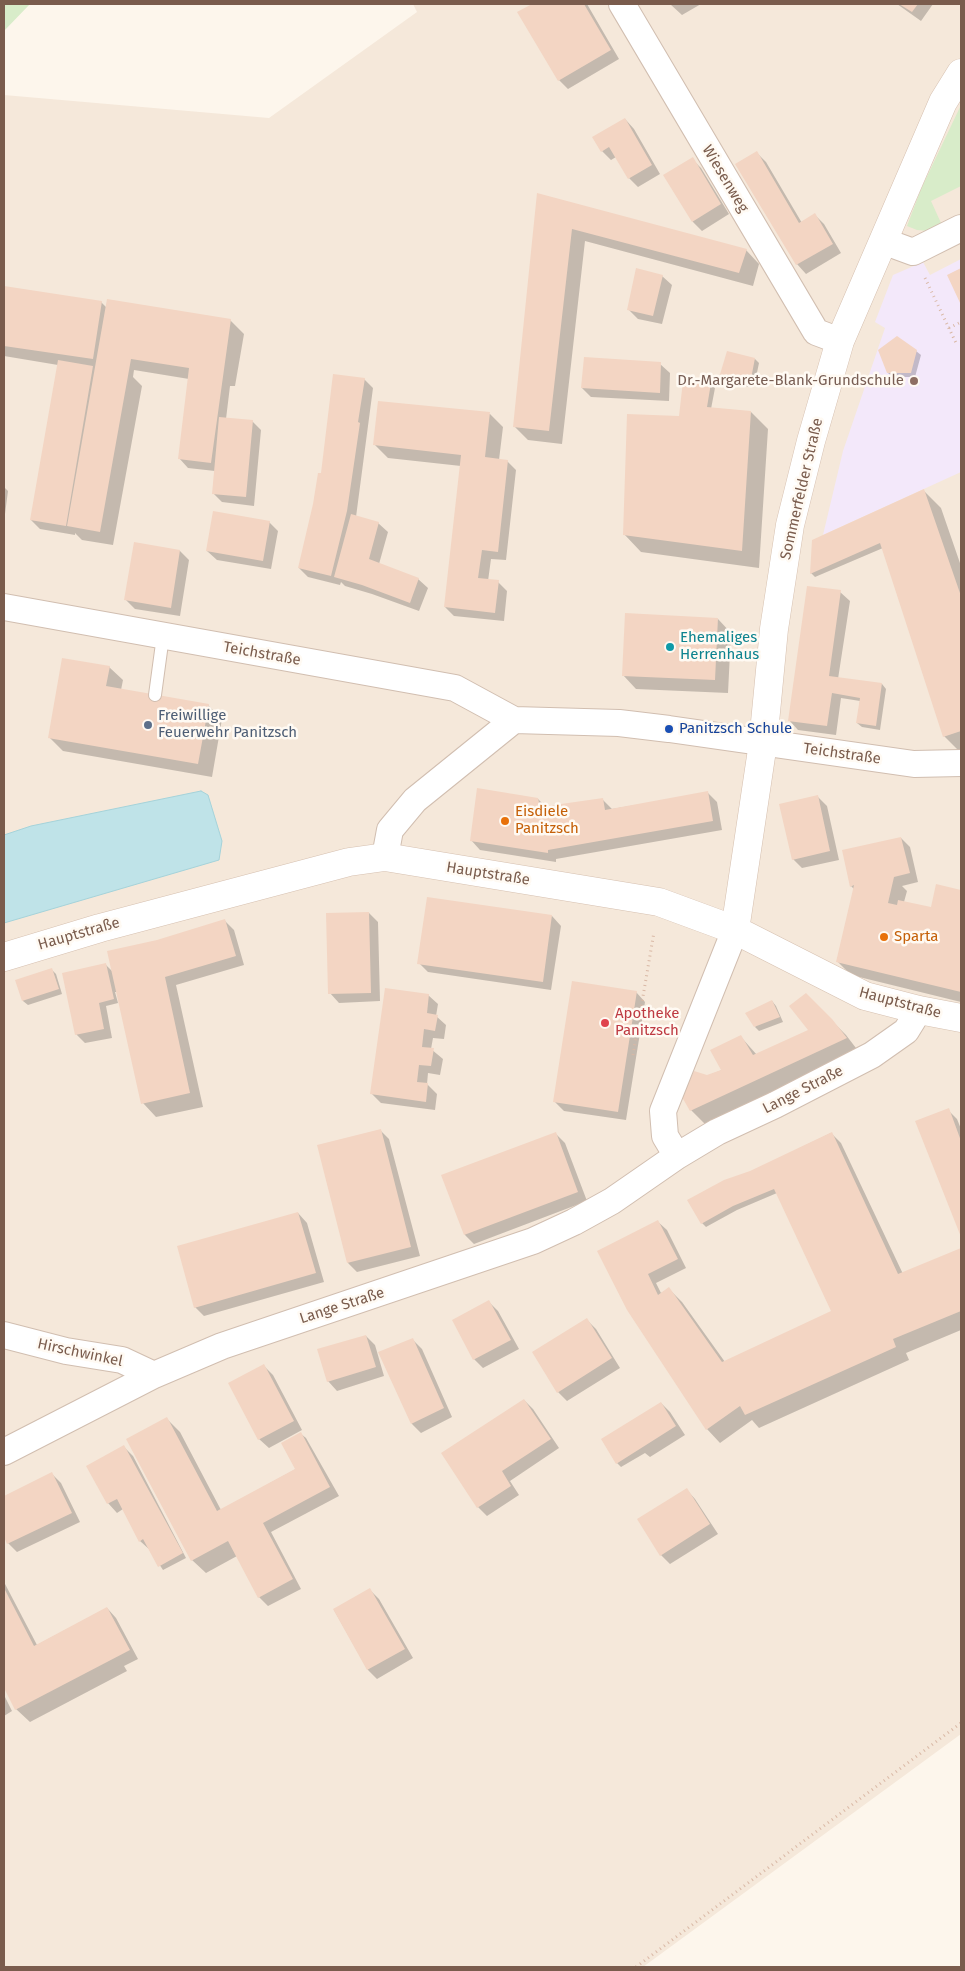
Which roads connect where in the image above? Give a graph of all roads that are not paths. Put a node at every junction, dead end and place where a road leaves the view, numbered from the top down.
1 (622, 4) edge
2 (961, 73) edge
3 (961, 228) edge
4 (883, 241) junction
5 (840, 341) junction
6 (4, 607) edge
7 (163, 636) junction
8 (155, 695) dead end
9 (514, 720) junction
10 (763, 743) junction
11 (961, 763) edge
12 (385, 857) junction
13 (736, 930) junction
14 (4, 957) edge
15 (919, 1010) junction
16 (961, 1018) edge
17 (677, 1156) junction
18 (4, 1335) edge
19 (154, 1375) junction
20 (4, 1452) edge

1 - 5 street, Wiesenweg
2 - 4 street, Sommerfelder Straße
3 - 4 street
4 - 5 street, Sommerfelder Straße
5 - 10 street, Sommerfelder Straße
6 - 7 street, Teichstraße
7 - 8 lane
7 - 9 street, Teichstraße
9 - 10 street, Teichstraße
9 - 12 street
10 - 11 street, Teichstraße
10 - 13 street, Sommerfelder Straße
12 - 13 street, Hauptstraße
12 - 14 street, Hauptstraße
13 - 15 street, Hauptstraße
13 - 17 street
15 - 16 street, Hauptstraße
15 - 17 street, Lange Straße
17 - 19 street, Lange Straße
18 - 19 street, Hirschwinkel
19 - 20 street, Lange Straße

